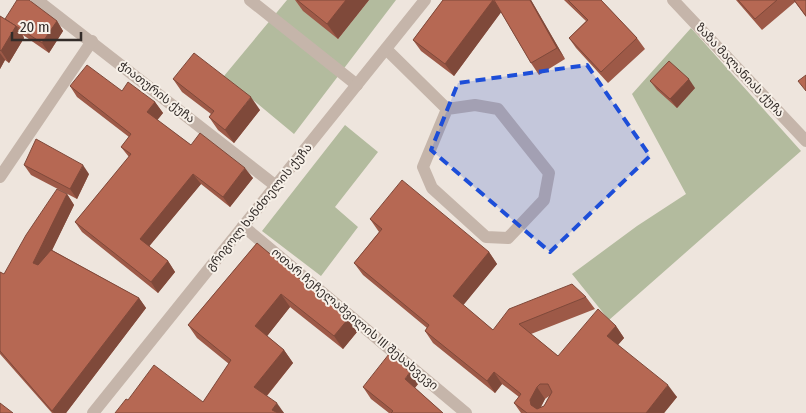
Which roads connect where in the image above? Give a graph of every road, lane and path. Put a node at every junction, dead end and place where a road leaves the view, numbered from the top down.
1 (36, 0) edge
2 (250, 0) edge
3 (425, 0) edge
4 (673, 0) edge
5 (92, 41) junction
6 (386, 49) junction
7 (357, 85) junction
8 (447, 109) junction
9 (806, 141) edge
10 (0, 177) edge
11 (276, 186) junction
12 (244, 226) junction
13 (93, 413) edge
14 (466, 413) edge

1 - 5 street, ჭიათურის ქუჩა
2 - 7 street
3 - 6 street, გრიგოლ ხანძთელის ქუჩა
4 - 9 street, ზაზა მალანიას ქუჩა
5 - 10 street
5 - 11 street, ჭიათურის ქუჩა
6 - 7 street, გრიგოლ ხანძთელის ქუჩა
6 - 8 street
7 - 11 street, გრიგოლ ხანძთელის ქუჩა
8 - 8 street
11 - 12 street, გრიგოლ ხანძთელის ქუჩა
12 - 13 street, გრიგოლ ხანძთელის ქუჩა
12 - 14 street, ოთარ ჩეჩელაშვილის III შესახვევი

